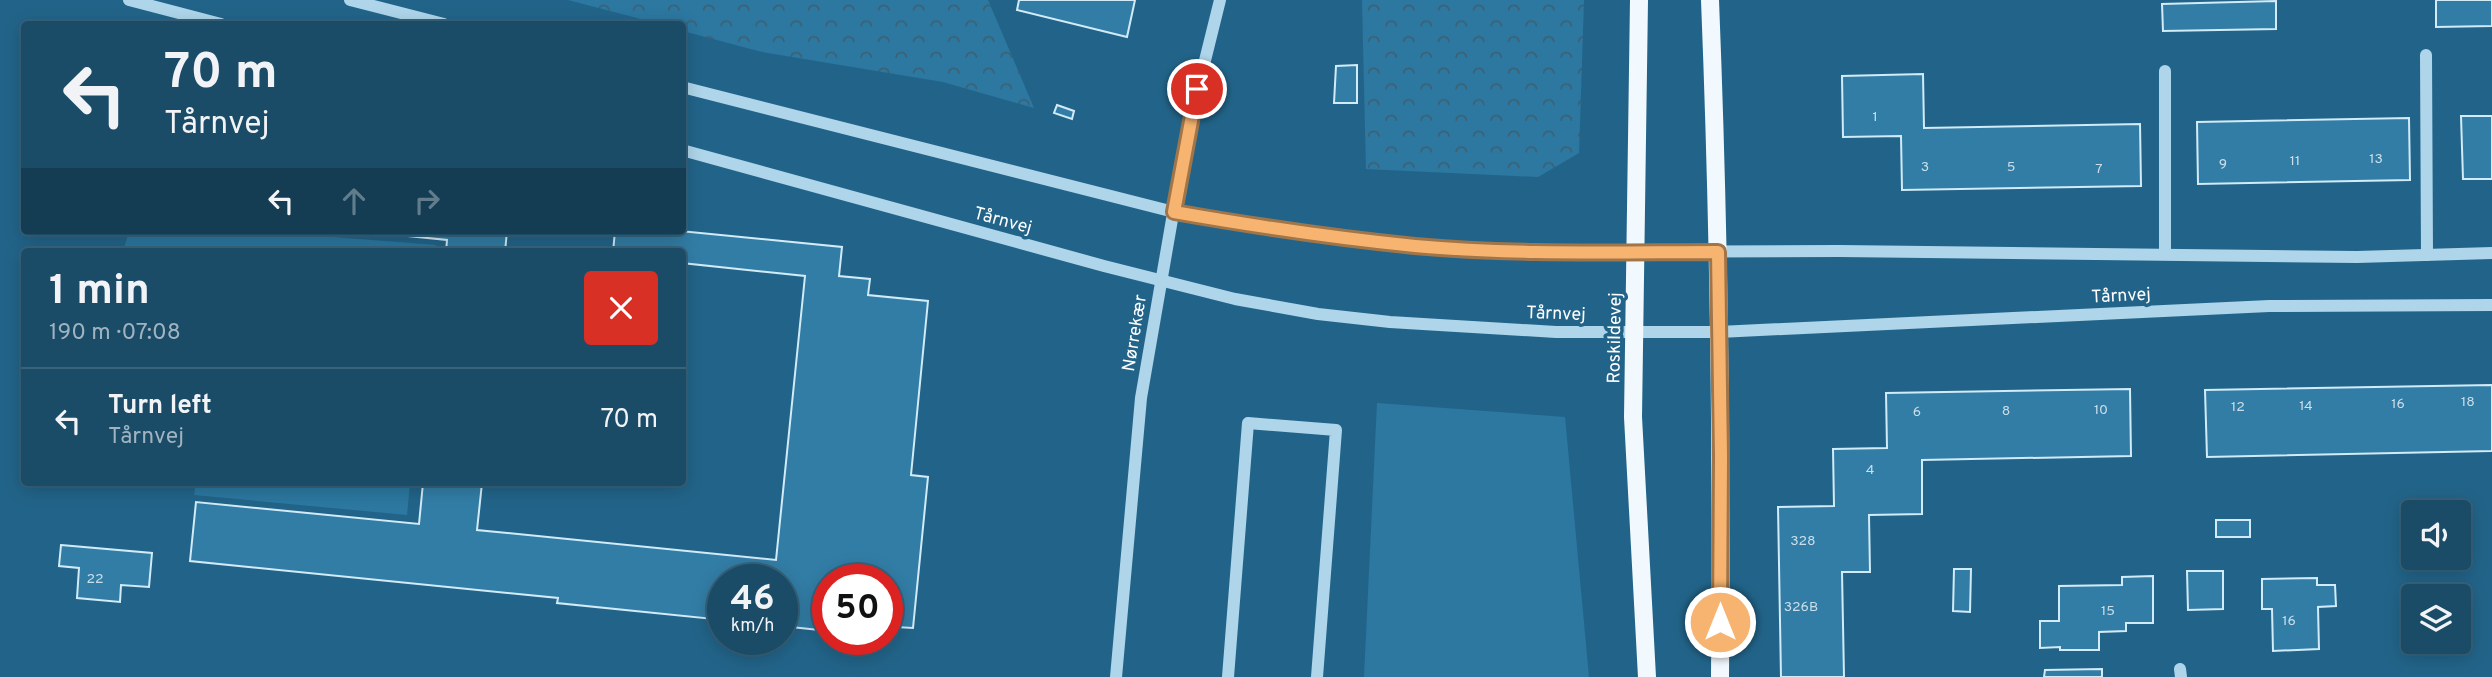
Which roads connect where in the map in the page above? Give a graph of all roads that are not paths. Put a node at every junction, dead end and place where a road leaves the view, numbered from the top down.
1 (129, 0) edge
2 (350, 0) edge
3 (1220, 0) edge
4 (1639, 0) edge
5 (1710, 0) edge
6 (210, 21) edge
7 (432, 21) edge
8 (2427, 55) dead end
9 (2165, 71) dead end
10 (686, 87) edge
11 (686, 151) edge
12 (1174, 212) junction
13 (1637, 252) junction
14 (1718, 252) junction
15 (2165, 253) junction
16 (2492, 254) edge
17 (2427, 255) junction
18 (1160, 279) junction
19 (2492, 304) edge
20 (1635, 332) junction
21 (1719, 332) junction
22 (1116, 677) edge
23 (1228, 677) edge
24 (1317, 677) edge
25 (1647, 677) edge
26 (1720, 677) edge

1 - 6 street
2 - 7 street
3 - 12 street, Nørrekær
4 - 13 main road, Roskildevej
5 - 14 main road
8 - 17 street
9 - 15 street
10 - 12 street
11 - 18 street, Tårnvej
12 - 13 street
12 - 18 street, Nørrekær
13 - 14 street
13 - 20 main road, Roskildevej
14 - 15 street
14 - 21 main road
15 - 17 street
16 - 17 street
18 - 20 street, Tårnvej
18 - 22 street, Nørrekær
19 - 21 street, Tårnvej
20 - 21 street, Tårnvej
20 - 25 main road, Roskildevej
21 - 26 main road
23 - 24 street

